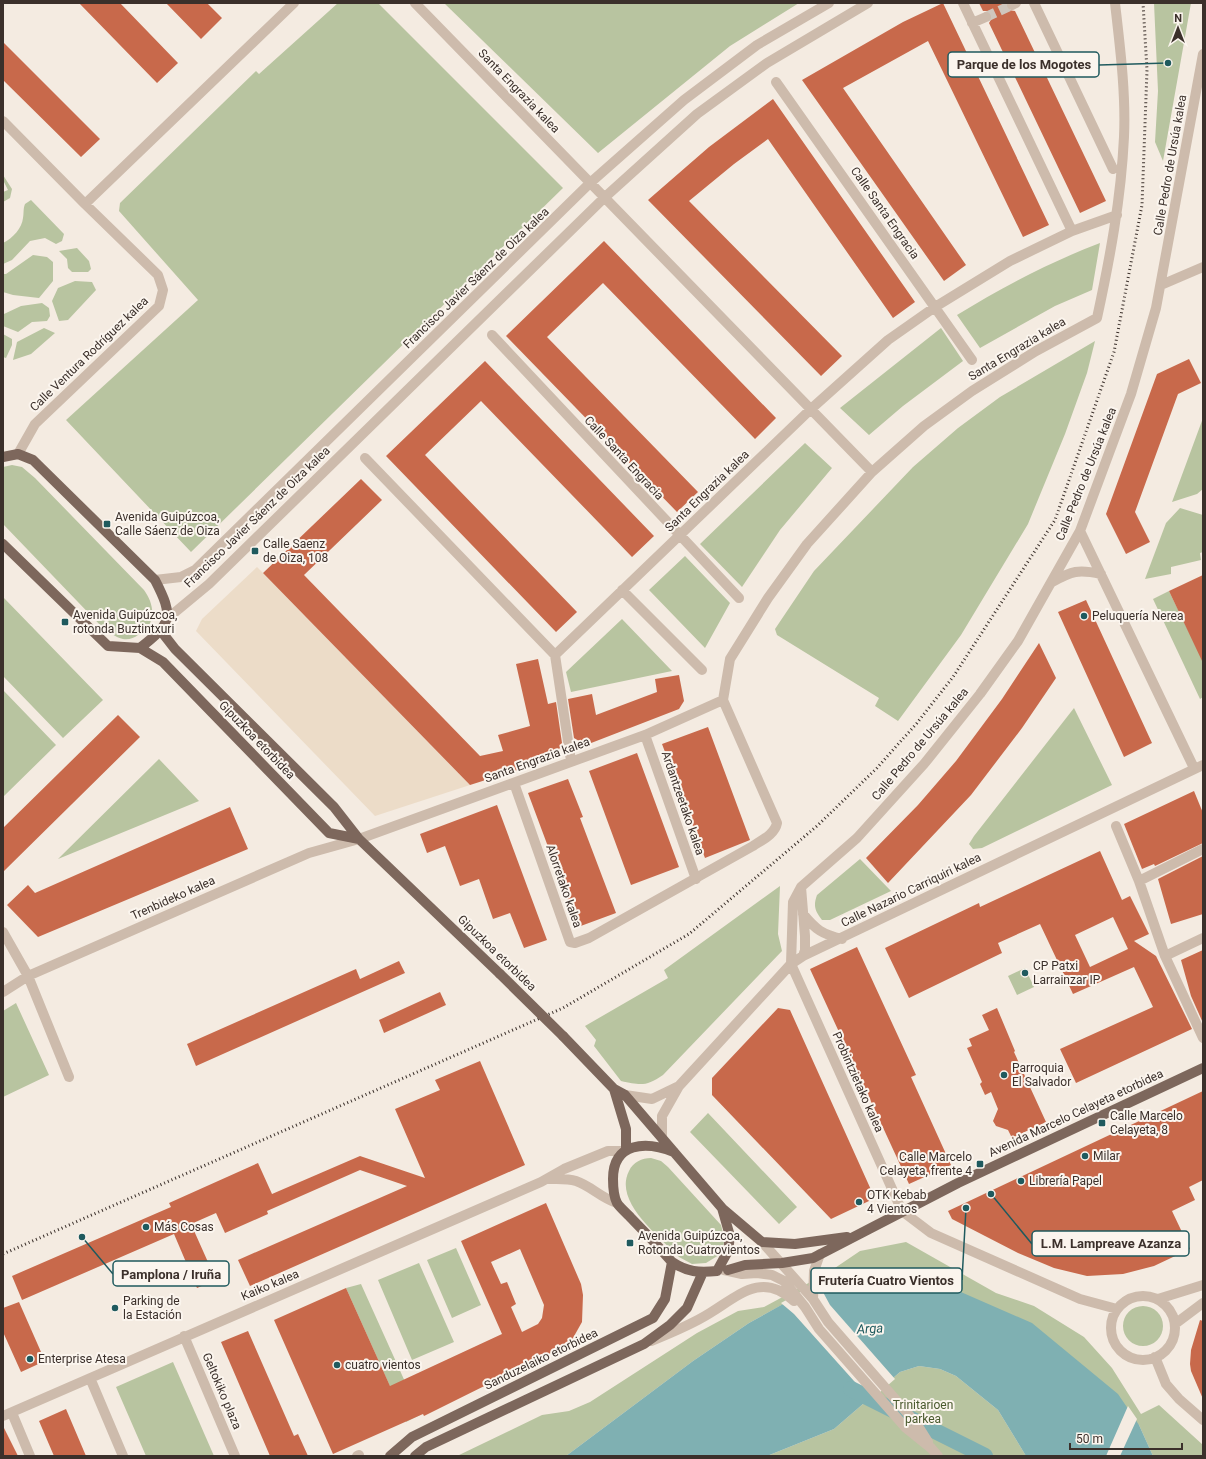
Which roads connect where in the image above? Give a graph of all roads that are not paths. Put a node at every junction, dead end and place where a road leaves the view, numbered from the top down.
1 (294, 3) edge
2 (415, 3) edge
3 (829, 3) edge
4 (868, 3) edge
5 (963, 3) edge
6 (1034, 3) edge
7 (1115, 3) edge
8 (986, 17) tunnel mouth
9 (972, 23) junction
10 (1203, 54) edge
11 (776, 82) dead end
12 (3, 121) edge
13 (1113, 169) dead end
14 (590, 183) junction
15 (604, 198) junction
16 (85, 204) junction
17 (1117, 215) junction
18 (1072, 231) junction
19 (1203, 267) edge
20 (1162, 285) junction
21 (935, 307) junction
22 (492, 334) dead end
23 (972, 360) dead end
24 (811, 409) junction
25 (18, 454) junction
26 (3, 457) edge
27 (365, 458) dead end
28 (872, 472) junction
29 (1080, 531) junction
30 (679, 536) junction
31 (3, 544) edge
32 (1101, 574) junction
33 (155, 580) junction
34 (1052, 582) junction
35 (622, 590) junction
36 (740, 598) dead end
37 (168, 618) junction
38 (161, 631) junction
39 (140, 648) junction
40 (555, 655) junction
41 (702, 670) dead end
42 (723, 700) junction
43 (646, 735) junction
44 (571, 761) junction
45 (1198, 766) edge
46 (514, 783) junction
47 (1116, 826) dead end
48 (359, 839) junction
49 (1203, 849) edge
50 (696, 879) junction
51 (1139, 881) junction
52 (801, 888) junction
53 (643, 908) joint
54 (802, 914) junction
55 (3, 932) edge
56 (1203, 938) edge
57 (842, 939) junction
58 (803, 956) junction
59 (1165, 956) junction
60 (791, 964) junction
61 (28, 976) junction
62 (3, 992) edge
63 (1203, 1038) edge
64 (1203, 1068) edge
65 (69, 1078) dead end
66 (679, 1086) junction
67 (614, 1089) junction
68 (624, 1095) junction
69 (662, 1138) junction
70 (625, 1150) junction
71 (674, 1152) junction
72 (547, 1179) junction
73 (617, 1203) junction
74 (722, 1208) junction
75 (902, 1211) junction
76 (852, 1236) junction
77 (762, 1242) junction
78 (820, 1254) junction
79 (672, 1262) junction
80 (782, 1263) junction
81 (717, 1270) junction
82 (728, 1270) junction
83 (704, 1272) junction
84 (1203, 1285) edge
85 (813, 1299) junction
86 (1158, 1300) junction
87 (1203, 1303) edge
88 (805, 1307) junction
89 (1117, 1309) junction
90 (1175, 1324) junction
91 (184, 1336) junction
92 (644, 1344) junction
93 (1155, 1357) junction
94 (90, 1378) junction
95 (7, 1415) edge
96 (1203, 1420) edge
97 (931, 1448) junction
98 (30, 1456) edge
99 (124, 1456) edge
100 (235, 1456) edge
101 (390, 1456) edge
102 (415, 1456) edge
103 (938, 1456) edge

1 - 16 street
2 - 14 street, Santa Engrazia kalea
3 - 14 street, Francisco Javier Sáenz de Oiza kalea
4 - 15 street, Francisco Javier Sáenz de Oiza kalea
5 - 9 street
6 - 13 street
7 - 17 street, Santa Engrazia kalea
8 - 9 street
9 - 18 street
10 - 20 street, Calle Pedro de Ursúa kalea
11 - 21 street, Calle Santa Engracia
12 - 16 street, Calle Ventura Rodríguez kalea
14 - 15 street, Santa Engrazia kalea
14 - 33 street, Francisco Javier Sáenz de Oiza kalea
15 - 24 street
15 - 37 street, Francisco Javier Sáenz de Oiza kalea
16 - 25 street, Calle Ventura Rodríguez kalea
17 - 18 street, Santa Engrazia kalea
17 - 28 street, Santa Engrazia kalea
18 - 21 street, Santa Engrazia kalea
19 - 20 street
20 - 29 street, Calle Pedro de Ursúa kalea
21 - 23 street, Calle Santa Engracia
21 - 24 street, Santa Engrazia kalea
22 - 30 street, Calle Santa Engracia
24 - 28 street
24 - 30 street, Santa Engrazia kalea
25 - 26 main road
25 - 33 main road
27 - 40 street
28 - 42 street, Santa Engrazia kalea
29 - 32 street, Calle Nazario Carriquiri kalea
29 - 34 street, Calle Pedro de Ursúa kalea
30 - 35 street, Santa Engrazia kalea
30 - 36 street, Calle Santa Engracia
31 - 39 main road
32 - 34 street
32 - 45 street, Calle Nazario Carriquiri kalea
33 - 37 main road
34 - 52 street, Calle Pedro de Ursúa kalea
35 - 40 street, Santa Engrazia kalea
35 - 41 street
37 - 38 main road
38 - 39 main road
38 - 48 main road, Gipuzkoa etorbidea
39 - 48 main road, Gipuzkoa etorbidea
40 - 44 street
42 - 43 street, Santa Engrazia kalea
42 - 50 street, Ardantzeetako kalea
43 - 44 street, Santa Engrazia kalea
43 - 50 street, Ardantzeetako kalea
44 - 46 street, Santa Engrazia kalea
45 - 57 street, Calle Nazario Carriquiri kalea
46 - 48 street, Santa Engrazia kalea
46 - 53 street, Alorretako kalea
47 - 51 street
48 - 61 street, Trenbideko kalea
48 - 67 main road, Gipuzkoa etorbidea, bridge
49 - 51 street
50 - 53 street, Ardantzeetako kalea
51 - 59 street
52 - 54 street
52 - 60 street, Calle Pedro de Ursúa kalea
54 - 57 street
54 - 58 street
55 - 61 street
56 - 59 street
57 - 58 street, Calle Nazario Carriquiri kalea
58 - 60 street, Calle Nazario Carriquiri kalea
59 - 63 street
60 - 66 street, Calle Nazario Carriquiri kalea
60 - 75 street, Probintzietako kalea
61 - 62 street, Trenbideko kalea
61 - 65 street
64 - 75 main road, Avenida Marcelo Celayeta etorbidea
66 - 68 street, Calle Nazario Carriquiri kalea
66 - 69 street, Calle Nazario Carriquiri kalea
67 - 68 main road, Gipuzkoa etorbidea
67 - 70 main road, Gipuzkoa etorbidea
68 - 69 main road, Gipuzkoa etorbidea
69 - 71 main road, Gipuzkoa etorbidea
70 - 71 main road
70 - 72 street, Kaiko kalea
70 - 73 main road
71 - 74 main road, Gipuzkoa etorbidea
72 - 73 street, Kaiko kalea
72 - 91 street, Kaiko kalea
73 - 79 main road
74 - 77 main road
74 - 81 main road
75 - 76 main road, Avenida Marcelo Celayeta etorbidea
75 - 89 street
76 - 77 main road, Avenida Marcelo Celayeta etorbidea
76 - 78 main road, Avenida Marcelo Celayeta etorbidea
77 - 80 street
78 - 80 main road, Avenida Marcelo Celayeta etorbidea
78 - 85 street
79 - 83 main road
79 - 101 main road, Sanduzelaiko etorbidea
80 - 82 main road
80 - 85 street
81 - 82 street
81 - 83 main road
82 - 88 street
83 - 92 main road
84 - 86 street
85 - 97 street
86 - 89 street
86 - 90 street
87 - 90 street
88 - 92 street
88 - 97 street
89 - 93 street
90 - 93 street
91 - 94 street, Kaiko kalea
91 - 100 street, Geltokiko plaza
92 - 102 main road
93 - 96 street
94 - 95 street, Kaiko kalea
94 - 99 street
95 - 98 street
97 - 103 street

